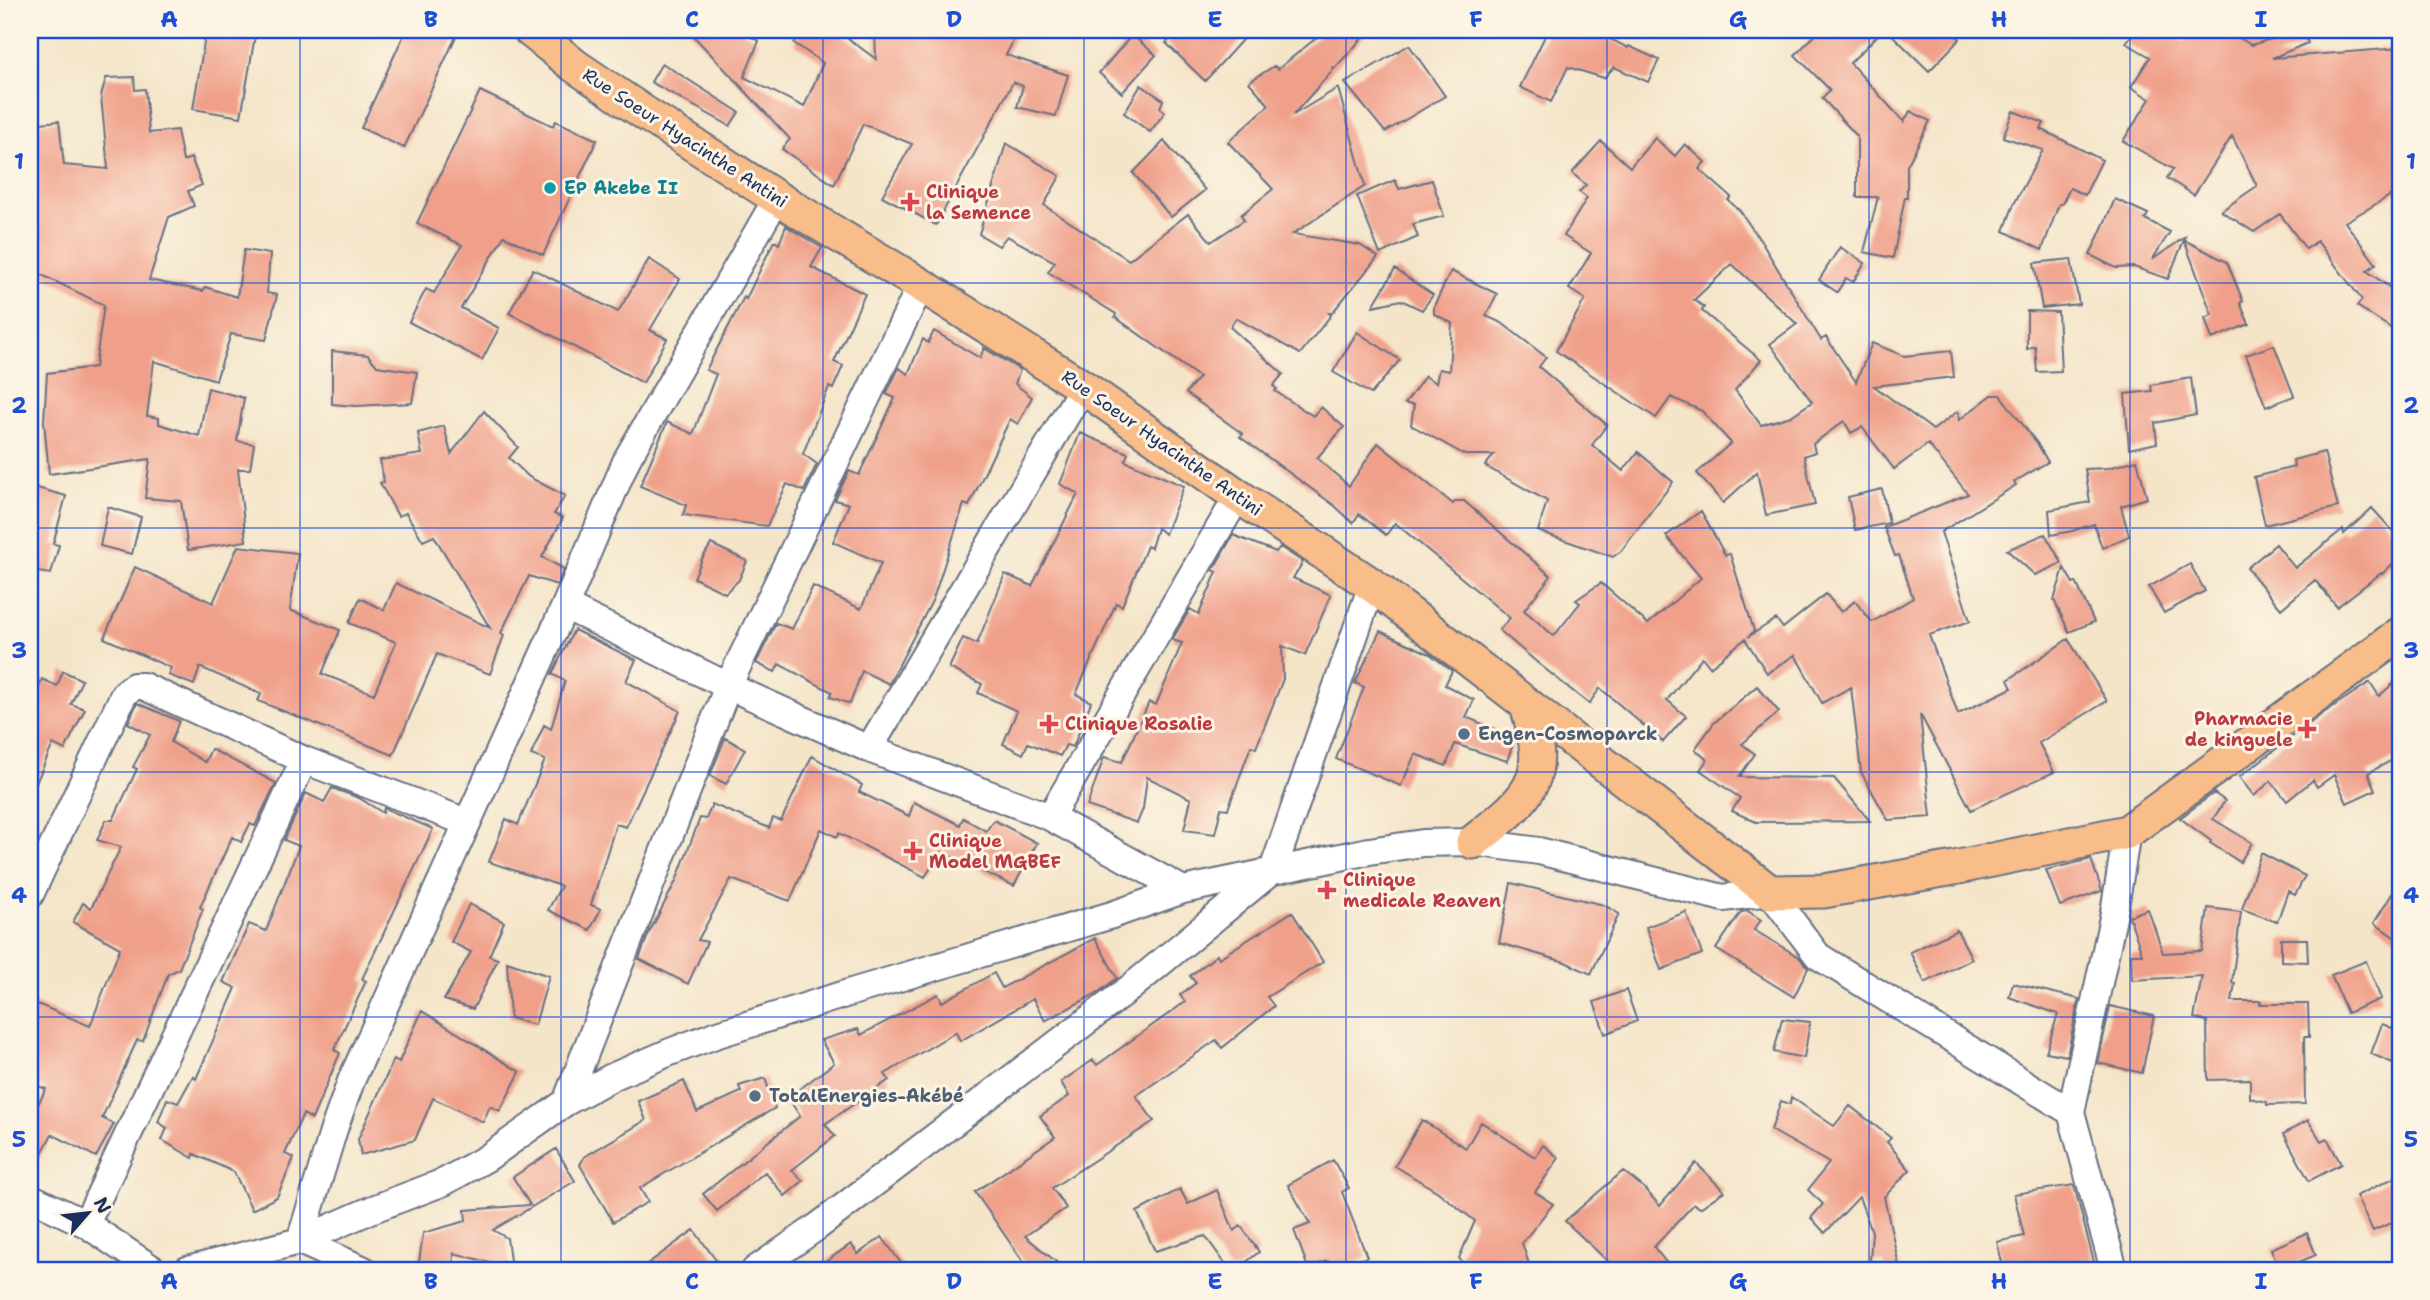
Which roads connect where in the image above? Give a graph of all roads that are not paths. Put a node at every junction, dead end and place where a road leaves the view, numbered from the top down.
1 (530, 30) edge
2 (777, 198) junction
3 (921, 285) junction
4 (1083, 387) junction
5 (1238, 496) junction
6 (1372, 585) junction
7 (565, 606) junction
8 (2400, 634) edge
9 (728, 687) junction
10 (1527, 706) junction
11 (869, 748) junction
12 (304, 760) junction
13 (1050, 817) junction
14 (466, 822) junction
15 (2127, 832) junction
16 (1473, 842) junction
17 (1273, 870) junction
18 (1183, 890) junction
19 (1770, 892) junction
20 (30, 895) edge
21 (566, 1102) junction
22 (2071, 1112) junction
23 (30, 1198) edge
24 (86, 1224) junction
25 (300, 1241) junction
26 (154, 1270) edge
27 (187, 1270) edge
28 (364, 1270) edge
29 (755, 1270) edge
30 (2114, 1270) edge

1 - 2 main road, Rue Soeur Hyacinthe Antini
2 - 3 main road, Rue Soeur Hyacinthe Antini
2 - 7 street
3 - 4 main road, Rue Soeur Hyacinthe Antini
3 - 9 street
4 - 5 main road, Rue Soeur Hyacinthe Antini
4 - 11 street
5 - 6 main road, Rue Soeur Hyacinthe Antini
5 - 13 street
6 - 10 main road, Rue Soeur Hyacinthe Antini
6 - 17 street
7 - 9 street
7 - 14 street
8 - 15 main road
9 - 11 street
9 - 21 street
10 - 16 main road
10 - 19 main road, Rue Soeur Hyacinthe Antini
11 - 13 street
12 - 14 street
12 - 20 street
12 - 24 street
13 - 18 street
14 - 25 street
15 - 19 main road
15 - 22 street
16 - 17 street
16 - 19 street
17 - 18 street
17 - 29 street
18 - 21 street
19 - 22 street
21 - 25 street
22 - 30 street
23 - 24 street
24 - 26 street
25 - 27 street
25 - 28 street

